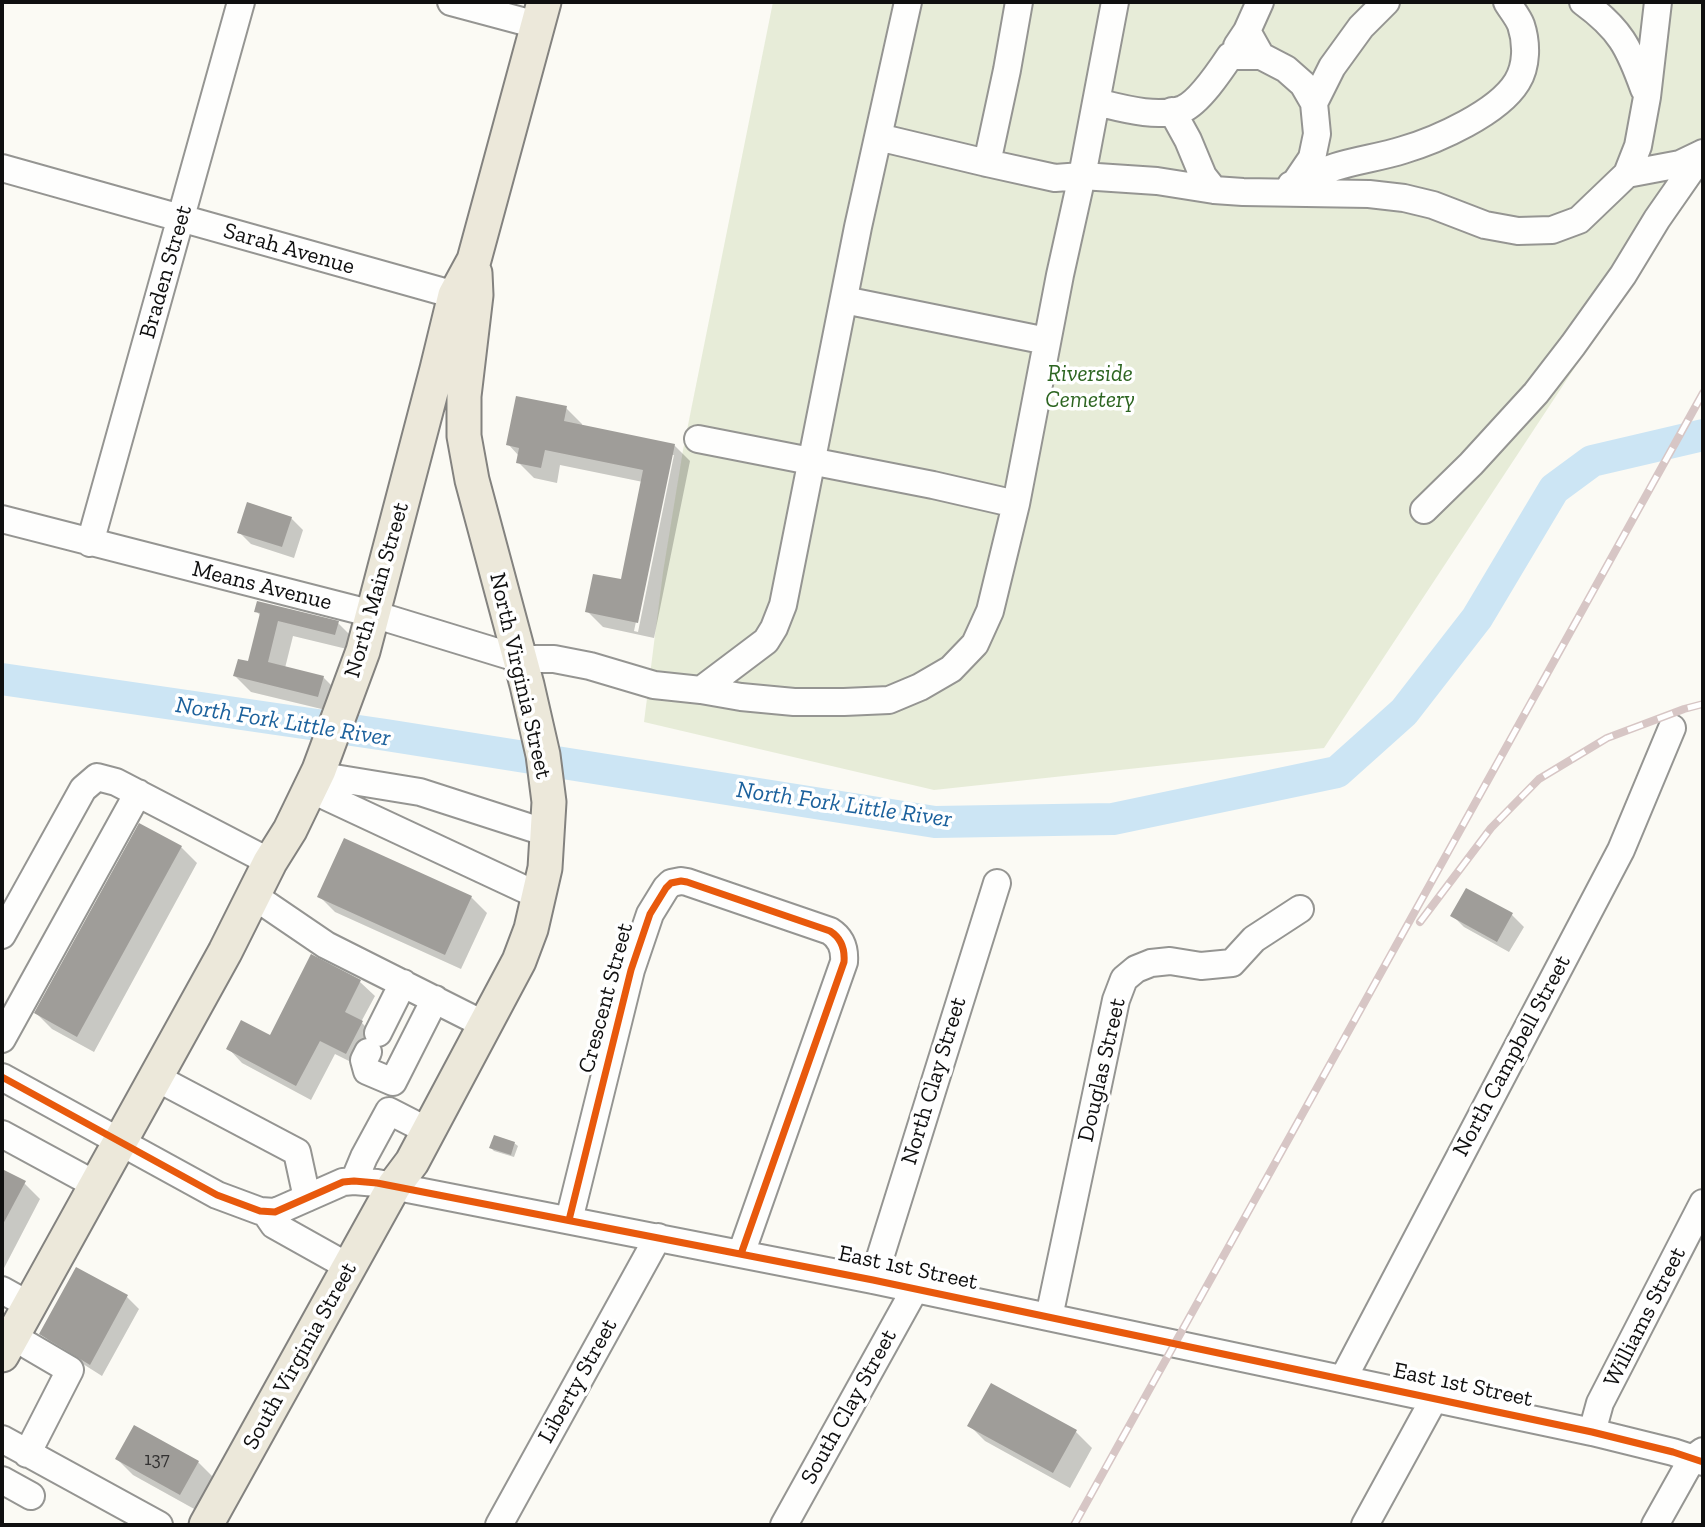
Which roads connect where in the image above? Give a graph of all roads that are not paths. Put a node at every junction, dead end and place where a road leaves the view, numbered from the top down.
1 (241, 2) edge
2 (451, 2) edge
3 (908, 2) edge
4 (1019, 2) edge
5 (1115, 2) edge
6 (1260, 2) edge
7 (1386, 2) edge
8 (1507, 2) edge
9 (1583, 2) edge
10 (1658, 2) edge
11 (540, 14) edge
12 (1247, 31) junction
13 (1230, 56) junction
14 (1261, 56) junction
15 (1647, 97) junction
16 (1096, 102) junction
17 (1314, 103) junction
18 (1172, 111) junction
19 (1317, 134) junction
20 (878, 137) junction
21 (1703, 153) edge
22 (986, 163) junction
23 (1337, 166) junction
24 (2, 168) edge
25 (1627, 174) junction
26 (1082, 176) junction
27 (1286, 188) junction
28 (1214, 190) junction
29 (1369, 194) junction
30 (180, 218) junction
31 (474, 260) junction
32 (455, 295) junction
33 (844, 300) junction
34 (1047, 341) junction
35 (698, 439) dead end
36 (812, 460) junction
37 (1016, 504) junction
38 (1424, 510) dead end
39 (2, 519) edge
40 (90, 543) junction
41 (373, 614) junction
42 (523, 672) junction
43 (701, 690) junction
44 (1672, 729) dead end
45 (315, 778) junction
46 (138, 793) junction
47 (548, 817) junction
48 (270, 862) junction
49 (997, 883) dead end
50 (254, 896) junction
51 (540, 896) junction
52 (1300, 909) dead end
53 (2, 935) edge
54 (402, 984) junction
55 (435, 999) junction
56 (485, 1025) junction
57 (2, 1039) edge
58 (2, 1077) edge
59 (155, 1077) junction
60 (428, 1131) junction
61 (2, 1134) edge
62 (120, 1142) junction
63 (354, 1181) junction
64 (96, 1185) junction
65 (394, 1186) junction
66 (307, 1198) junction
67 (1703, 1203) edge
68 (265, 1212) junction
69 (569, 1220) junction
70 (658, 1237) junction
71 (741, 1254) junction
72 (349, 1267) junction
73 (873, 1280) junction
74 (915, 1289) junction
75 (15, 1298) edge
76 (1049, 1317) junction
77 (7, 1346) edge
78 (1343, 1380) junction
79 (1434, 1399) junction
80 (1592, 1432) junction
81 (2, 1440) edge
82 (27, 1454) junction
83 (1699, 1457) edge
84 (2, 1480) edge
85 (31, 1496) dead end
86 (159, 1525) edge
87 (206, 1525) edge
88 (499, 1525) edge
89 (784, 1525) edge
90 (1365, 1525) edge
91 (1655, 1525) edge

1 - 30 street, Braden Street
2 - 11 street
3 - 20 street
4 - 22 street
5 - 16 street, Means Avenue
6 - 12 street
7 - 17 street
8 - 23 street
9 - 15 street
10 - 15 street
11 - 31 main road, North Main Street
12 - 13 street
12 - 14 street
13 - 14 street
13 - 18 street
14 - 17 street
15 - 25 street
16 - 18 street
16 - 26 street, Means Avenue
17 - 19 street
18 - 28 street
19 - 23 street
19 - 27 street
20 - 22 street
20 - 33 street
21 - 25 street
21 - 38 street
22 - 26 street
23 - 27 street
23 - 29 street
24 - 30 street, Sarah Avenue
25 - 29 street
26 - 28 street
26 - 34 street, Means Avenue
27 - 28 street
27 - 29 street
30 - 32 street, Sarah Avenue
30 - 40 street, Braden Street
31 - 32 main road, North Main Street
31 - 42 main road, North Virginia Street
32 - 41 main road, North Main Street
33 - 34 street
33 - 36 street
34 - 37 street, Means Avenue
35 - 36 street
36 - 37 street
36 - 43 street
37 - 43 street, Means Avenue
39 - 40 street, Means Avenue
40 - 41 street, Means Avenue
41 - 42 street, Means Avenue
41 - 45 main road, North Main Street
42 - 43 street, Means Avenue
42 - 47 main road, North Virginia Street
44 - 78 street, North Campbell Street
45 - 47 street
45 - 48 main road, North Main Street
45 - 51 street
46 - 48 street
46 - 53 street
46 - 57 street
47 - 51 main road, North Virginia Street
48 - 50 main road, North Main Street
49 - 73 street, North Clay Street
50 - 54 street
50 - 59 main road, North Main Street
51 - 56 main road, North Virginia Street
52 - 76 street, Douglas Street
54 - 55 street
54 - 55 street
55 - 56 street
56 - 60 main road, North Virginia Street
58 - 62 street
59 - 62 main road, North Main Street
59 - 66 street
60 - 63 street
60 - 65 main road, North Virginia Street
61 - 64 street
62 - 64 main road, North Main Street
62 - 68 street
63 - 65 street, East 1st Street
63 - 66 street, East 1st Street
64 - 75 main road, North Main Street
65 - 69 street, East 1st Street
65 - 72 main road, South Virginia Street
66 - 68 street, East 1st Street
67 - 80 street, Williams Street
68 - 72 street
69 - 70 street, East 1st Street
69 - 71 street, Crescent Street
70 - 71 street, East 1st Street
70 - 88 street, Liberty Street
71 - 73 street, East 1st Street
72 - 87 main road, South Virginia Street
73 - 74 street, East 1st Street
74 - 76 street, East 1st Street
74 - 89 street, South Clay Street
75 - 77 main road, North Main Street
76 - 78 street, East 1st Street
77 - 82 street
78 - 79 street, East 1st Street
79 - 80 street, East 1st Street
79 - 90 street
80 - 83 street, East 1st Street
81 - 82 street
82 - 86 street
83 - 91 street
84 - 85 street

